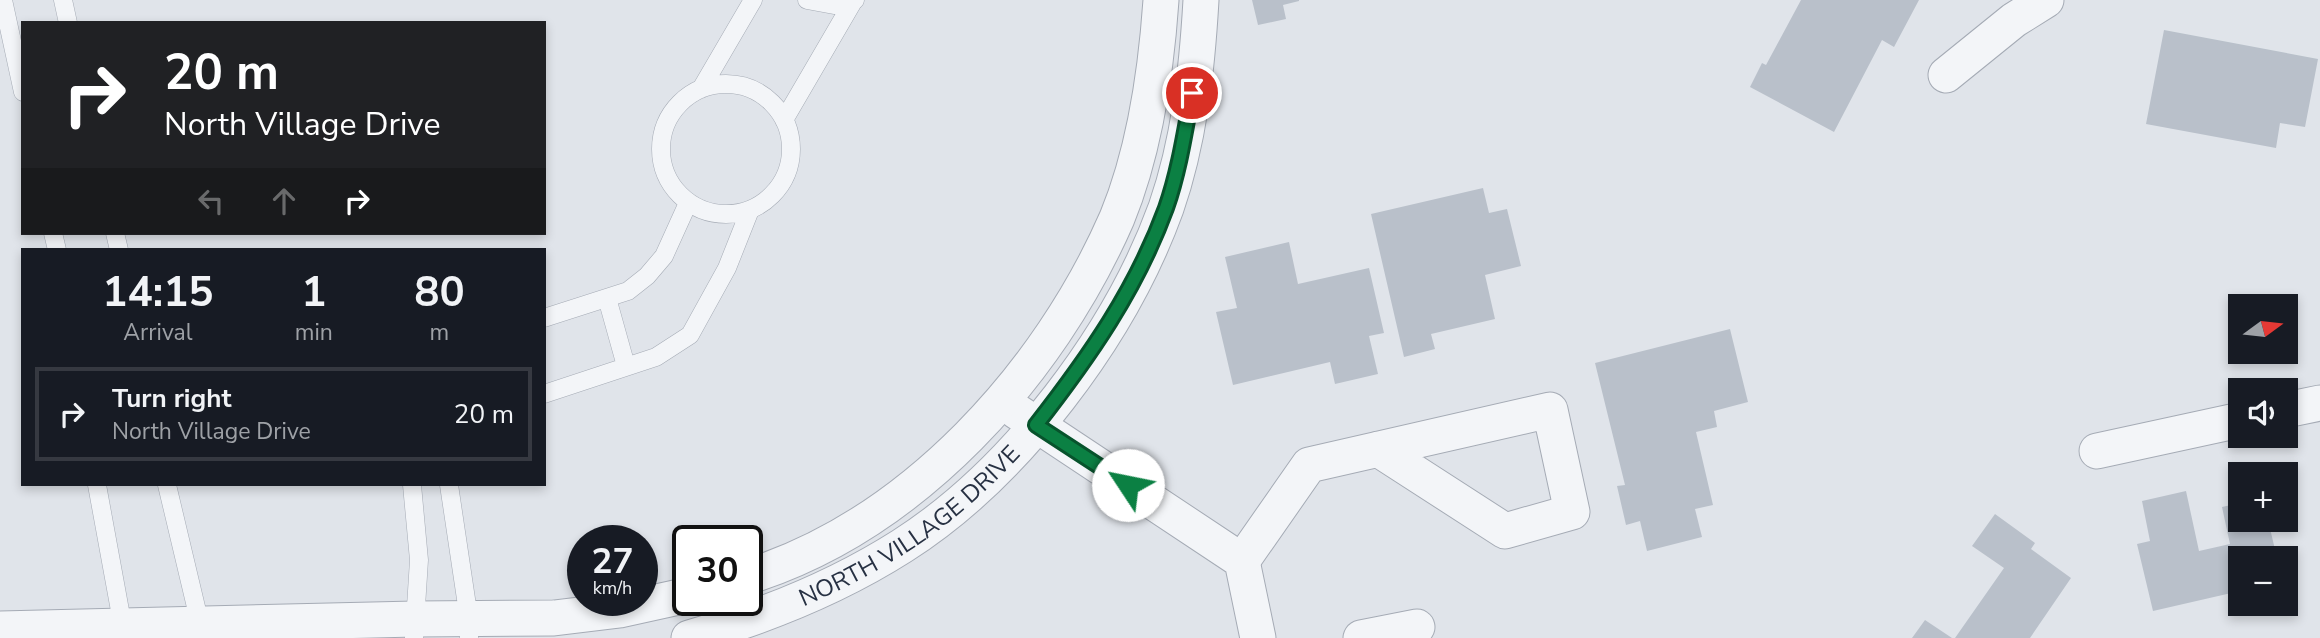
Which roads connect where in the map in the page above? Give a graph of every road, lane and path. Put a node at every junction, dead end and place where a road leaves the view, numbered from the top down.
1 (3, 0) edge
2 (63, 0) edge
3 (753, 0) edge
4 (807, 0) edge
5 (855, 0) edge
6 (1161, 0) edge
7 (1201, 0) edge
8 (2046, 0) edge
9 (68, 21) edge
10 (1946, 75) dead end
11 (21, 83) edge
12 (701, 89) junction
13 (784, 120) junction
14 (688, 203) junction
15 (750, 210) junction
16 (607, 298) junction
17 (546, 317) edge
18 (626, 366) junction
19 (546, 393) edge
20 (1002, 401) junction
21 (2320, 403) edge
22 (2298, 408) edge
23 (2228, 423) edge
24 (1036, 425) junction
25 (1378, 449) junction
26 (2096, 451) dead end
27 (97, 486) edge
28 (167, 486) edge
29 (412, 486) edge
30 (449, 486) edge
31 (1242, 561) junction
32 (763, 572) edge
33 (672, 599) edge
34 (123, 627) junction
35 (1417, 627) dead end
36 (414, 628) edge
37 (0, 629) edge
38 (469, 629) edge
39 (201, 632) edge
40 (688, 638) edge
41 (1258, 638) edge
42 (1361, 638) edge

1 - 11 lane
2 - 9 lane
3 - 12 lane
4 - 5 lane
5 - 13 lane
6 - 20 street, NORTH VILLAGE DRIVE
7 - 24 street, NORTH VILLAGE DRIVE
8 - 10 street
12 - 13 lane
12 - 14 lane
13 - 15 lane
14 - 15 lane
14 - 16 lane
15 - 18 lane
16 - 17 lane
16 - 18 lane
18 - 19 lane
20 - 24 street
20 - 32 street, NORTH VILLAGE DRIVE
21 - 22 street
23 - 26 street
24 - 31 street
24 - 40 street, NORTH VILLAGE DRIVE
25 - 25 street
25 - 31 street
27 - 34 lane
28 - 39 lane
29 - 36 lane
30 - 38 lane
31 - 41 street
33 - 38 street
34 - 37 street
34 - 39 street
35 - 42 street
36 - 38 street
36 - 39 street

